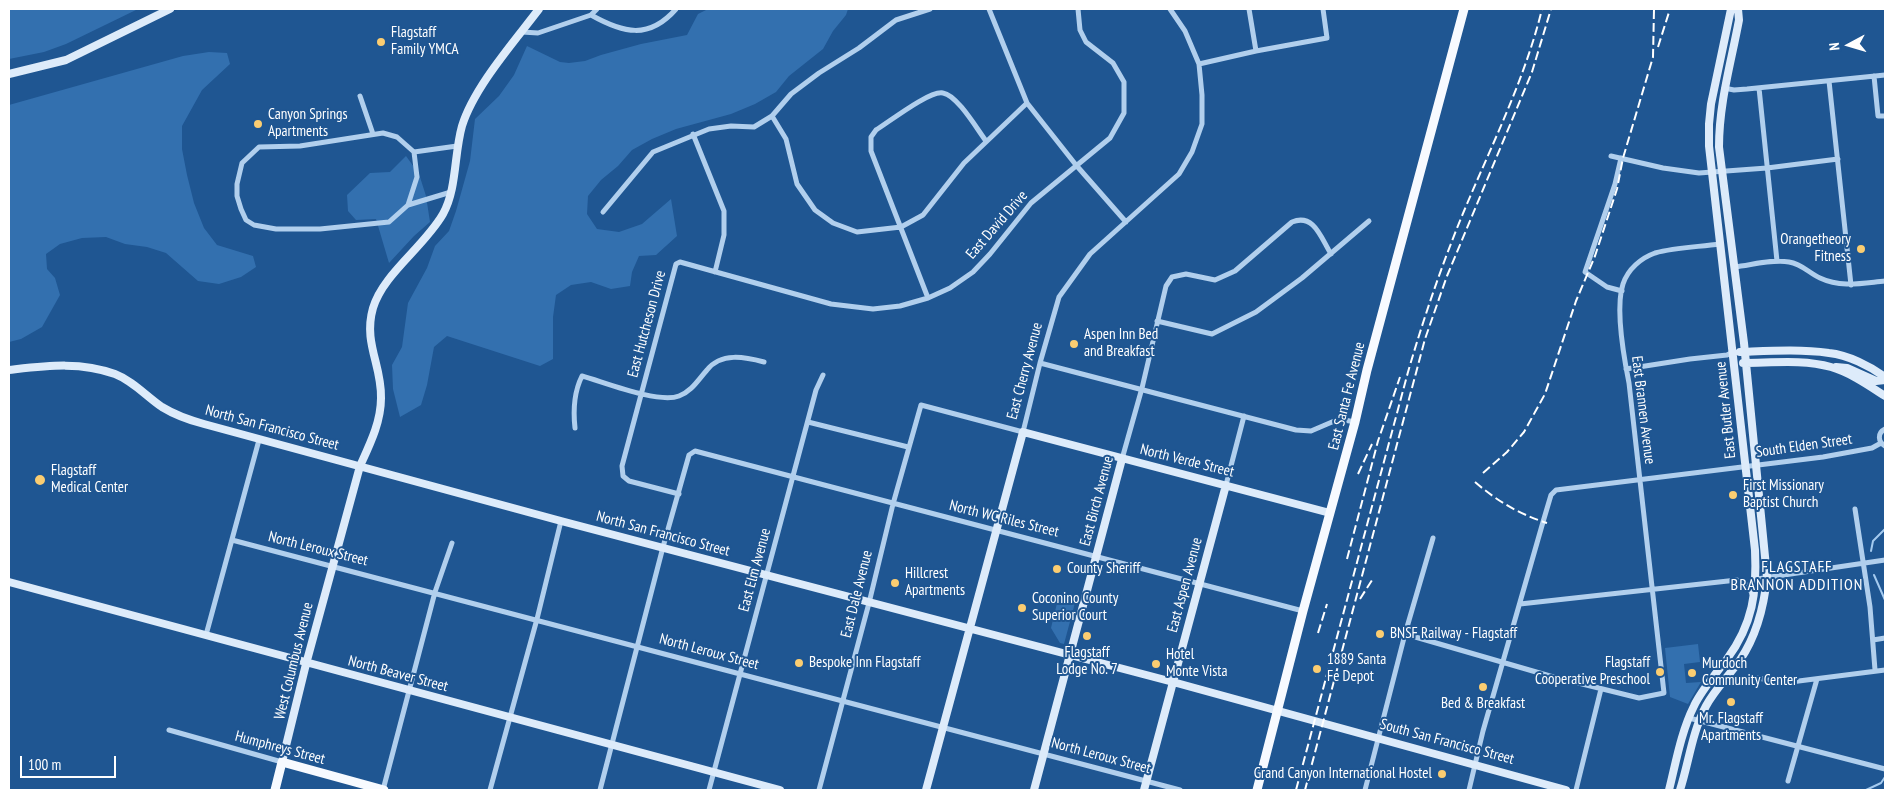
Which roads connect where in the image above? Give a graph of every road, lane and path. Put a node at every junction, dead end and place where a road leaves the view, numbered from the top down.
1 (170, 9) edge
2 (538, 9) edge
3 (597, 9) edge
4 (676, 9) edge
5 (930, 9) edge
6 (990, 9) edge
7 (1078, 9) edge
8 (1170, 9) edge
9 (1249, 9) edge
10 (1323, 9) edge
11 (1464, 9) edge
12 (1731, 9) edge
13 (1738, 9) edge
14 (592, 15) junction
15 (522, 32) junction
16 (1256, 51) junction
17 (1200, 64) junction
18 (9, 74) edge
19 (1885, 75) edge
20 (1874, 76) junction
21 (1829, 81) junction
22 (1724, 88) junction
23 (1760, 88) junction
24 (360, 96) dead end
25 (1027, 103) junction
26 (772, 116) junction
27 (1885, 116) edge
28 (373, 134) junction
29 (693, 134) junction
30 (986, 141) junction
31 (458, 146) junction
32 (414, 152) junction
33 (1611, 156) dead end
34 (1622, 158) junction
35 (1838, 159) junction
36 (1076, 165) junction
37 (1767, 168) junction
38 (1722, 172) junction
39 (1711, 173) junction
40 (450, 192) junction
41 (408, 205) junction
42 (603, 212) dead end
43 (1126, 222) junction
44 (1370, 222) dead end
45 (900, 227) junction
46 (1720, 244) junction
47 (1331, 254) junction
48 (1777, 262) junction
49 (1734, 267) junction
50 (716, 272) junction
51 (1885, 281) edge
52 (1851, 285) junction
53 (1622, 291) junction
54 (928, 298) junction
55 (1158, 322) junction
56 (1745, 352) junction
57 (1730, 353) junction
58 (764, 362) dead end
59 (1040, 362) junction
60 (1734, 363) junction
61 (1746, 363) junction
62 (1831, 367) junction
63 (1626, 369) junction
64 (9, 370) edge
65 (823, 375) dead end
66 (1885, 379) edge
67 (1142, 388) junction
68 (642, 394) junction
69 (1885, 396) edge
70 (921, 404) joint
71 (1244, 416) junction
72 (808, 422) junction
73 (1355, 422) junction
74 (575, 428) dead end
75 (1885, 429) edge
76 (1023, 432) junction
77 (259, 440) junction
78 (1883, 444) edge
79 (908, 447) junction
80 (1122, 459) junction
81 (1755, 465) junction
82 (360, 466) junction
83 (1746, 466) junction
84 (793, 477) junction
85 (1640, 480) junction
86 (1226, 485) junction
87 (679, 494) junction
88 (893, 504) junction
89 (1855, 509) dead end
90 (1330, 513) junction
91 (561, 521) junction
92 (997, 530) junction
93 (1433, 538) dead end
94 (232, 540) junction
95 (452, 543) dead end
96 (664, 547) junction
97 (1097, 556) junction
98 (1885, 560) edge
99 (1862, 562) junction
100 (333, 566) junction
101 (766, 575) junction
102 (1767, 577) junction
103 (1757, 579) junction
104 (9, 582) edge
105 (1199, 584) junction
106 (1651, 590) junction
107 (435, 592) junction
108 (869, 603) junction
109 (1753, 603) junction
110 (1520, 604) junction
111 (1303, 611) junction
112 (537, 619) junction
113 (971, 628) junction
114 (1405, 634) junction
115 (206, 635) junction
116 (1885, 638) edge
117 (1873, 640) junction
118 (638, 646) junction
119 (1070, 655) junction
120 (1503, 662) junction
121 (306, 664) junction
122 (1875, 670) junction
123 (1885, 670) edge
124 (741, 673) junction
125 (1758, 678) dead end
126 (1817, 679) junction
127 (1173, 682) junction
128 (1601, 689) junction
129 (409, 690) junction
130 (843, 702) junction
131 (1278, 711) junction
132 (510, 718) junction
133 (1689, 718) junction
134 (1700, 720) junction
135 (1319, 722) joint
136 (943, 727) junction
137 (169, 730) dead end
138 (1378, 737) junction
139 (612, 745) junction
140 (1798, 746) junction
141 (1044, 754) junction
142 (282, 762) junction
143 (1474, 764) junction
144 (1885, 769) edge
145 (714, 772) junction
146 (1146, 781) junction
147 (1788, 781) dead end
148 (275, 790) edge
149 (383, 790) edge
150 (490, 790) edge
151 (600, 790) edge
152 (709, 790) edge
153 (780, 790) edge
154 (819, 790) edge
155 (926, 790) edge
156 (1034, 790) edge
157 (1144, 790) edge
158 (1180, 790) edge
159 (1257, 790) edge
160 (1365, 790) edge
161 (1469, 790) edge
162 (1566, 790) edge
163 (1576, 790) edge
164 (1669, 790) edge
165 (1680, 790) edge

1 - 18 street
2 - 15 street, West Columbus Avenue
3 - 14 street
4 - 14 street
5 - 26 street
6 - 25 street
7 - 36 street, East David Drive
8 - 17 street, East Cherry Avenue
9 - 16 street
10 - 16 street
11 - 73 main road, East Santa Fe Avenue
12 - 39 street, East Butler Avenue
13 - 22 street, East Butler Avenue
14 - 15 street
15 - 31 street, West Columbus Avenue
16 - 17 street
17 - 43 street, East Cherry Avenue
19 - 20 street
20 - 21 street
20 - 27 street
21 - 23 street
21 - 35 street
22 - 23 street
22 - 38 street, East Butler Avenue
23 - 37 street
24 - 28 street
25 - 30 street
25 - 36 street
26 - 29 street
26 - 45 street
28 - 32 street
28 - 41 street
29 - 42 street
29 - 50 street
30 - 45 street
30 - 45 street
31 - 32 street
31 - 40 street, West Columbus Avenue
32 - 41 street
33 - 34 street
34 - 39 street
34 - 53 street
35 - 37 street
35 - 52 street
36 - 43 street
36 - 54 street, East David Drive
37 - 38 street
37 - 48 street
38 - 39 street
38 - 49 street, East Butler Avenue
39 - 46 street, East Butler Avenue
40 - 41 street
40 - 82 street, West Columbus Avenue
43 - 59 street, East Cherry Avenue
44 - 47 street
45 - 54 street
46 - 53 street
46 - 57 street, East Butler Avenue
47 - 55 street
47 - 55 street, East Birch Avenue
48 - 49 street
48 - 52 street
49 - 56 street, East Butler Avenue
50 - 54 street, East David Drive
50 - 68 street, East Hutcheson Drive
51 - 52 street
53 - 63 street, East Brannen Avenue
55 - 67 street, East Birch Avenue
56 - 57 street
56 - 61 street, East Butler Avenue
56 - 66 street
57 - 60 street, East Butler Avenue
57 - 63 street
58 - 68 street
59 - 67 street
59 - 76 street, East Cherry Avenue
60 - 61 street
60 - 83 street, East Butler Avenue
61 - 62 street
61 - 81 street, East Butler Avenue
62 - 66 street
62 - 69 street
63 - 85 street, East Brannen Avenue
64 - 77 street, North San Francisco Street
65 - 72 street, East Elm Avenue
67 - 71 street
67 - 80 street, East Birch Avenue
68 - 74 street
68 - 87 street, East Hutcheson Drive
70 - 76 street, North Verde Street
70 - 79 street, East Dale Avenue
71 - 73 street
71 - 86 street, East Aspen Avenue
72 - 79 street
72 - 84 street, East Elm Avenue
73 - 90 main road, East Santa Fe Avenue
75 - 78 street
76 - 80 street, North Verde Street
76 - 92 street, East Cherry Avenue
77 - 82 street, North San Francisco Street
77 - 94 street
78 - 81 street, South Elden Street
79 - 88 street, East Dale Avenue
80 - 86 street, North Verde Street
80 - 97 street, East Birch Avenue
81 - 83 street, South Elden Street
81 - 102 street, East Butler Avenue
82 - 91 street, North San Francisco Street
82 - 100 street, West Columbus Avenue
83 - 85 street, South Elden Street
83 - 103 street, East Butler Avenue
84 - 87 street, North WC Riles Street
84 - 88 street, North WC Riles Street
84 - 101 street, East Elm Avenue
85 - 106 street, East Brannen Avenue
85 - 110 street, South Elden Street
86 - 90 street, North Verde Street
86 - 105 street, East Aspen Avenue
87 - 96 street
88 - 92 street, North WC Riles Street
88 - 108 street, East Dale Avenue
89 - 99 street
90 - 111 main road, East Santa Fe Avenue
91 - 96 street, North San Francisco Street
91 - 112 street
92 - 97 street, North WC Riles Street
92 - 113 street, East Cherry Avenue
93 - 114 street
94 - 100 street, North Leroux Street
94 - 115 street
95 - 107 street
96 - 101 street, North San Francisco Street
96 - 118 street
97 - 105 street, North WC Riles Street
97 - 119 street, East Birch Avenue
98 - 99 street
99 - 102 street
99 - 117 street
100 - 107 street, North Leroux Street
100 - 121 street, West Columbus Avenue
101 - 108 street, North San Francisco Street
101 - 124 street, East Elm Avenue
102 - 103 street
102 - 134 street, East Butler Avenue
103 - 109 street, East Butler Avenue
104 - 115 street, North Beaver Street
105 - 111 street, North WC Riles Street
105 - 127 street, East Aspen Avenue
106 - 109 street
106 - 110 street
106 - 128 street, East Brannen Avenue
107 - 112 street, North Leroux Street
107 - 129 street
108 - 113 street, North San Francisco Street
108 - 130 street, East Dale Avenue
109 - 133 street, East Butler Avenue
110 - 120 street
111 - 131 main road, East Santa Fe Avenue
112 - 118 street, North Leroux Street
112 - 132 street
113 - 119 street, North San Francisco Street
113 - 136 street, East Cherry Avenue
114 - 120 street
114 - 138 street
115 - 121 street, North Beaver Street
116 - 117 street
117 - 122 street
118 - 124 street, North Leroux Street
118 - 139 street
119 - 127 street, North San Francisco Street
119 - 141 street, East Birch Avenue
120 - 128 street
120 - 143 street
121 - 129 street, North Beaver Street
121 - 142 street, West Columbus Avenue
122 - 123 street
122 - 126 street
124 - 130 street, North Leroux Street
124 - 145 street, East Elm Avenue
125 - 126 street
126 - 140 street
127 - 131 street, North San Francisco Street
127 - 146 street, East Aspen Avenue
128 - 163 street
129 - 132 street, North Beaver Street
129 - 149 street
130 - 136 street, North Leroux Street
130 - 154 street, East Dale Avenue
131 - 135 street, North San Francisco Street
131 - 159 main road, East Santa Fe Avenue
132 - 139 street, North Beaver Street
132 - 150 street
133 - 134 street
133 - 164 street, East Butler Avenue
134 - 140 street
134 - 165 street, East Butler Avenue
135 - 138 street, South San Francisco Street
136 - 141 street, North Leroux Street
136 - 155 street, East Cherry Avenue
137 - 142 street, Humphreys Street
138 - 143 street, South San Francisco Street
138 - 160 street
139 - 145 street, North Beaver Street
139 - 151 street
140 - 144 street
140 - 147 street
141 - 146 street, North Leroux Street
141 - 156 street, East Birch Avenue
142 - 148 main road
142 - 149 main road, Humphreys Street
143 - 161 street
143 - 162 street, South San Francisco Street
145 - 152 street, East Elm Avenue
145 - 153 street, North Beaver Street
146 - 157 street, East Aspen Avenue
146 - 158 street, North Leroux Street

